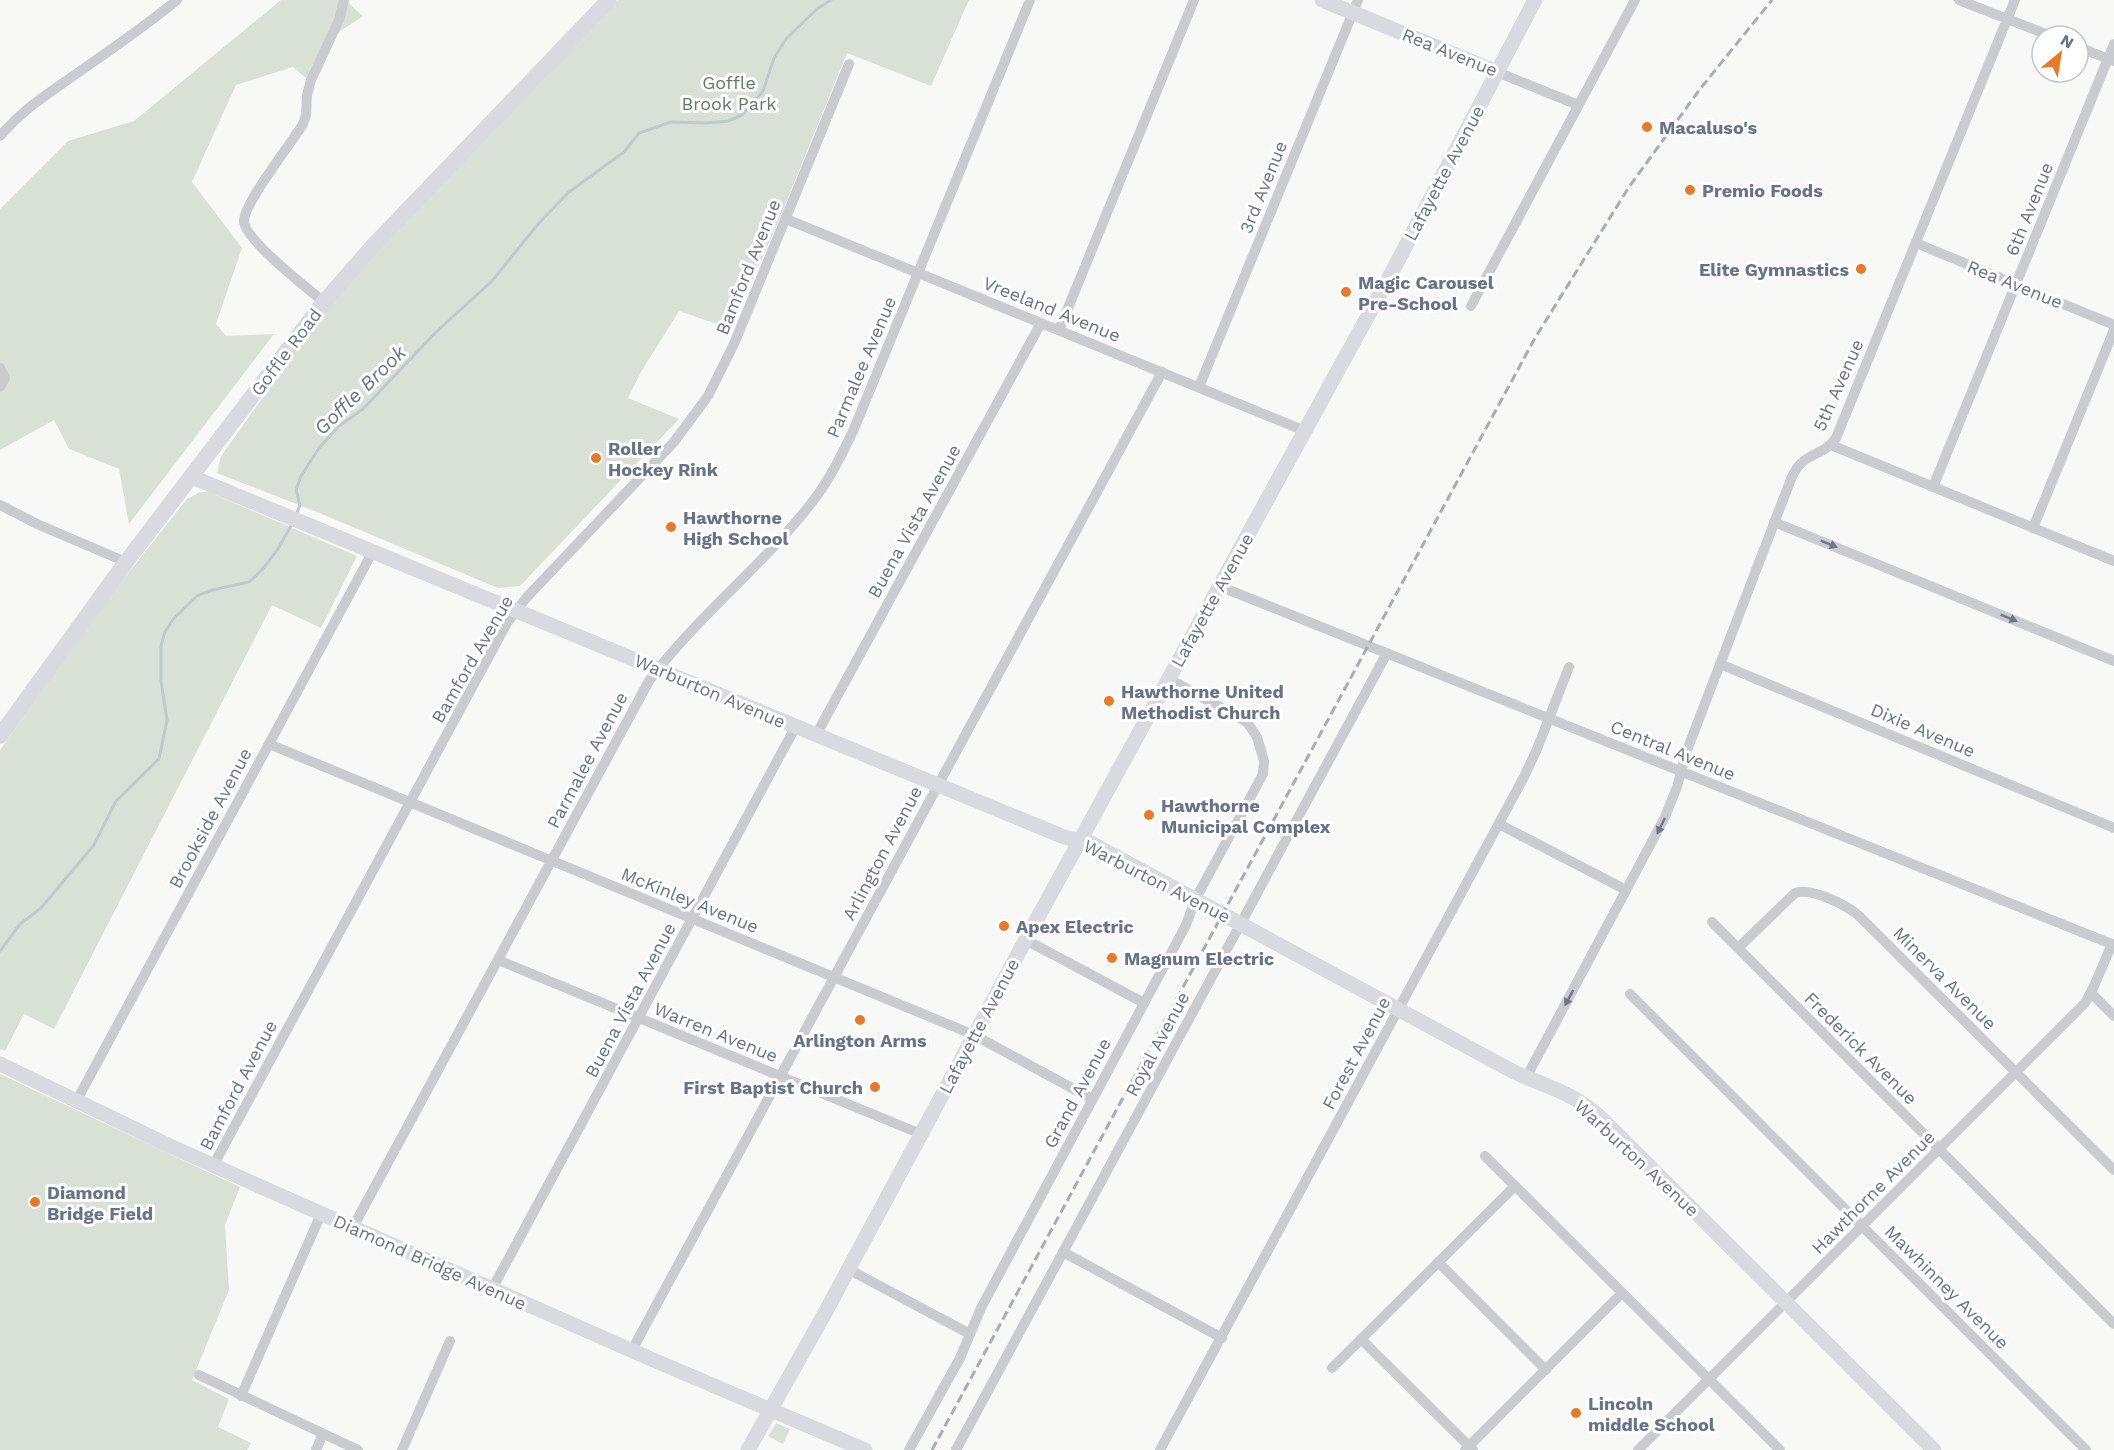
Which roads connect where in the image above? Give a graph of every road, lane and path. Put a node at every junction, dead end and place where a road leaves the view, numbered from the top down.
1 (177, 0) edge
2 (344, 0) edge
3 (609, 0) edge
4 (1030, 0) edge
5 (1194, 0) edge
6 (1322, 0) edge
7 (1535, 0) edge
8 (1635, 0) edge
9 (1959, 0) edge
10 (2015, 0) edge
11 (1356, 6) edge
12 (2008, 19) junction
13 (2030, 28) edge
14 (2114, 44) edge
15 (2090, 52) edge
16 (2111, 60) edge
17 (849, 64) dead end
18 (1497, 72) junction
19 (1578, 105) junction
20 (0, 136) edge
21 (786, 219) junction
22 (1916, 243) junction
23 (918, 273) junction
24 (2016, 284) junction
25 (324, 302) junction
26 (1471, 306) dead end
27 (1041, 323) junction
28 (2114, 324) edge
29 (1059, 330) junction
30 (2114, 330) edge
31 (0, 368) edge
32 (1162, 372) junction
33 (0, 387) edge
34 (1199, 387) junction
35 (1305, 431) junction
36 (1831, 445) junction
37 (192, 477) junction
38 (1933, 487) junction
39 (0, 505) edge
40 (1774, 522) junction
41 (2033, 528) junction
42 (373, 551) junction
43 (2114, 561) edge
44 (126, 562) junction
45 (1219, 586) junction
46 (516, 610) junction
47 (1387, 653) junction
48 (2114, 661) edge
49 (1720, 664) junction
50 (1569, 667) dead end
51 (657, 669) junction
52 (1169, 679) junction
53 (1550, 718) junction
54 (796, 726) junction
55 (816, 735) junction
56 (0, 736) edge
57 (269, 744) junction
58 (1681, 771) junction
59 (938, 785) junction
60 (410, 802) junction
61 (1499, 824) junction
62 (2114, 828) edge
63 (1080, 841) junction
64 (552, 860) junction
65 (1626, 890) junction
66 (1195, 900) junction
67 (692, 919) junction
68 (1712, 922) dead end
69 (1240, 924) junction
70 (1026, 940) junction
71 (2113, 944) edge
72 (1738, 948) junction
73 (498, 960) junction
74 (834, 977) junction
75 (2091, 993) junction
76 (1630, 994) dead end
77 (1144, 1003) junction
78 (1398, 1010) junction
79 (2114, 1016) edge
80 (639, 1018) junction
81 (974, 1035) junction
82 (0, 1064) edge
83 (2016, 1072) junction
84 (780, 1076) junction
85 (1526, 1078) junction
86 (1092, 1099) junction
87 (77, 1100) junction
88 (921, 1134) junction
89 (1939, 1149) junction
90 (1485, 1156) dead end
91 (213, 1166) junction
92 (2114, 1170) edge
93 (1515, 1186) junction
94 (321, 1214) junction
95 (1862, 1226) junction
96 (353, 1227) junction
97 (1063, 1252) junction
98 (1438, 1262) junction
99 (848, 1269) junction
100 (492, 1289) junction
101 (1622, 1293) junction
102 (1786, 1302) junction
103 (2114, 1324) edge
104 (970, 1334) junction
105 (1221, 1338) junction
106 (1361, 1339) junction
107 (450, 1341) dead end
108 (632, 1350) junction
109 (1332, 1368) dead end
110 (1546, 1370) junction
111 (199, 1375) dead end
112 (1709, 1379) junction
113 (241, 1396) junction
114 (772, 1409) junction
115 (323, 1434) junction
116 (1469, 1449) edge
117 (316, 1450) edge
118 (358, 1450) edge
119 (402, 1450) edge
120 (747, 1450) edge
121 (865, 1450) edge
122 (909, 1450) edge
123 (956, 1450) edge
124 (1160, 1450) edge
125 (1638, 1450) edge
126 (1780, 1450) edge
127 (1934, 1450) edge
128 (2086, 1450) edge

1 - 20 street
2 - 25 street
3 - 25 main road, Goffle Road
4 - 23 street, Parmalee Avenue
5 - 29 street
6 - 11 street, Rea Avenue
7 - 18 street, Lafayette Avenue
8 - 19 street
9 - 12 street
10 - 12 street, 5th Avenue
11 - 18 street, Rea Avenue
11 - 34 street, 3rd Avenue
12 - 13 street
12 - 22 street, 5th Avenue
14 - 16 street, 6th Avenue
15 - 16 street
16 - 24 street, 6th Avenue
17 - 21 street, Bamford Avenue
18 - 19 street, Rea Avenue
18 - 35 street, Lafayette Avenue
19 - 26 street
21 - 23 street, Vreeland Avenue
21 - 46 street, Bamford Avenue
22 - 24 street, Rea Avenue
22 - 36 street, 5th Avenue
23 - 27 street, Vreeland Avenue
23 - 51 street, Parmalee Avenue
24 - 28 street, Rea Avenue
24 - 38 street, 6th Avenue
25 - 37 main road, Goffle Road
27 - 29 street, Vreeland Avenue
27 - 55 street, Buena Vista Avenue
29 - 32 street, Vreeland Avenue
30 - 41 street
31 - 33 street
32 - 34 street, Vreeland Avenue
32 - 59 street, Arlington Avenue
34 - 35 street, Vreeland Avenue
35 - 45 street, Lafayette Avenue
36 - 38 street
36 - 40 street, 5th Avenue
37 - 42 street, Warburton Avenue
37 - 44 main road, Goffle Road
38 - 41 street
39 - 44 street
40 -> 48 street
40 - 49 street, 5th Avenue
41 - 43 street
42 - 46 street, Warburton Avenue
42 - 57 street, Brookside Avenue
44 - 56 main road, Goffle Road
45 - 47 street, Central Avenue
45 - 52 street, Lafayette Avenue
46 - 51 street, Warburton Avenue
46 - 60 street, Bamford Avenue
47 - 53 street, Central Avenue
47 - 69 street, Royal Avenue
49 - 58 street, 5th Avenue
49 - 62 street, Dixie Avenue
50 - 53 street, Forest Avenue
51 - 54 street, Warburton Avenue
51 - 64 street, Parmalee Avenue
52 - 63 street, Lafayette Avenue
52 - 66 street, Grand Avenue
53 - 58 street, Central Avenue
53 - 61 street, Forest Avenue
54 - 55 street, Warburton Avenue
54 - 67 street, Buena Vista Avenue
55 - 59 street, Warburton Avenue
57 - 60 street, McKinley Avenue
57 - 87 street, Brookside Avenue
58 -> 65 street, 5th Avenue
58 - 71 street, Central Avenue
59 - 63 street, Warburton Avenue
59 - 74 street, Arlington Avenue
60 - 64 street, McKinley Avenue
60 - 91 street, Bamford Avenue
61 - 65 street
61 - 78 street, Forest Avenue
63 - 66 street, Warburton Avenue
63 - 70 street, Lafayette Avenue
64 - 67 street, McKinley Avenue
64 - 73 street, Parmalee Avenue
65 -> 85 street, 5th Avenue
66 - 69 street, Warburton Avenue
66 - 77 street, Grand Avenue
67 - 74 street, McKinley Avenue
67 - 80 street, Buena Vista Avenue
68 - 72 street, Frederick Avenue
69 - 78 street, Warburton Avenue
69 - 97 street, Royal Avenue
70 - 77 street
70 - 81 street, Lafayette Avenue
71 - 75 street, Hawthorne Avenue
72 - 83 street, Minerva Avenue
72 - 89 street, Frederick Avenue
73 - 80 street, Warren Avenue
73 - 96 street, Parmalee Avenue
74 - 81 street, McKinley Avenue
74 - 84 street, Arlington Avenue
75 - 79 street
75 - 83 street, Hawthorne Avenue
76 - 95 street, Mawhinney Avenue
77 - 86 street, Grand Avenue
78 - 85 street, Warburton Avenue
78 - 105 street, Forest Avenue
80 - 84 street, Warren Avenue
80 - 100 street, Buena Vista Avenue
81 - 86 street, McKinley Avenue
81 - 88 street, Lafayette Avenue
82 - 87 street, Diamond Bridge Avenue
83 - 89 street, Hawthorne Avenue
83 - 92 street, Minerva Avenue
84 - 88 street, Warren Avenue
84 - 108 street, Arlington Avenue
85 - 102 street, Warburton Avenue
86 - 104 street, Grand Avenue
87 - 91 street, Diamond Bridge Avenue
88 - 99 street, Lafayette Avenue
89 - 95 street, Hawthorne Avenue
89 - 103 street, Frederick Avenue
90 - 93 street
91 - 94 street, Diamond Bridge Avenue
93 - 98 street
93 - 101 street
94 - 96 street, Diamond Bridge Avenue
94 - 113 street
95 - 102 street, Hawthorne Avenue
95 - 128 street, Mawhinney Avenue
96 - 100 street, Diamond Bridge Avenue
97 - 105 street
97 - 123 street, Royal Avenue
98 - 106 street
98 - 110 street
99 - 104 street
99 - 114 street, Lafayette Avenue
100 - 108 street, Diamond Bridge Avenue
101 - 110 street
101 - 112 street
102 - 112 street, Hawthorne Avenue
102 - 127 street, Warburton Avenue
104 - 122 street, Grand Avenue
105 - 124 street, Forest Avenue
106 - 109 street
106 - 116 street
107 - 119 street
108 - 114 street, Diamond Bridge Avenue
110 - 116 street
111 - 113 street
112 - 125 street, Hawthorne Avenue
112 - 126 street
113 - 115 street
114 - 120 street, Lafayette Avenue
114 - 121 street, Diamond Bridge Avenue
115 - 117 street
115 - 118 street

